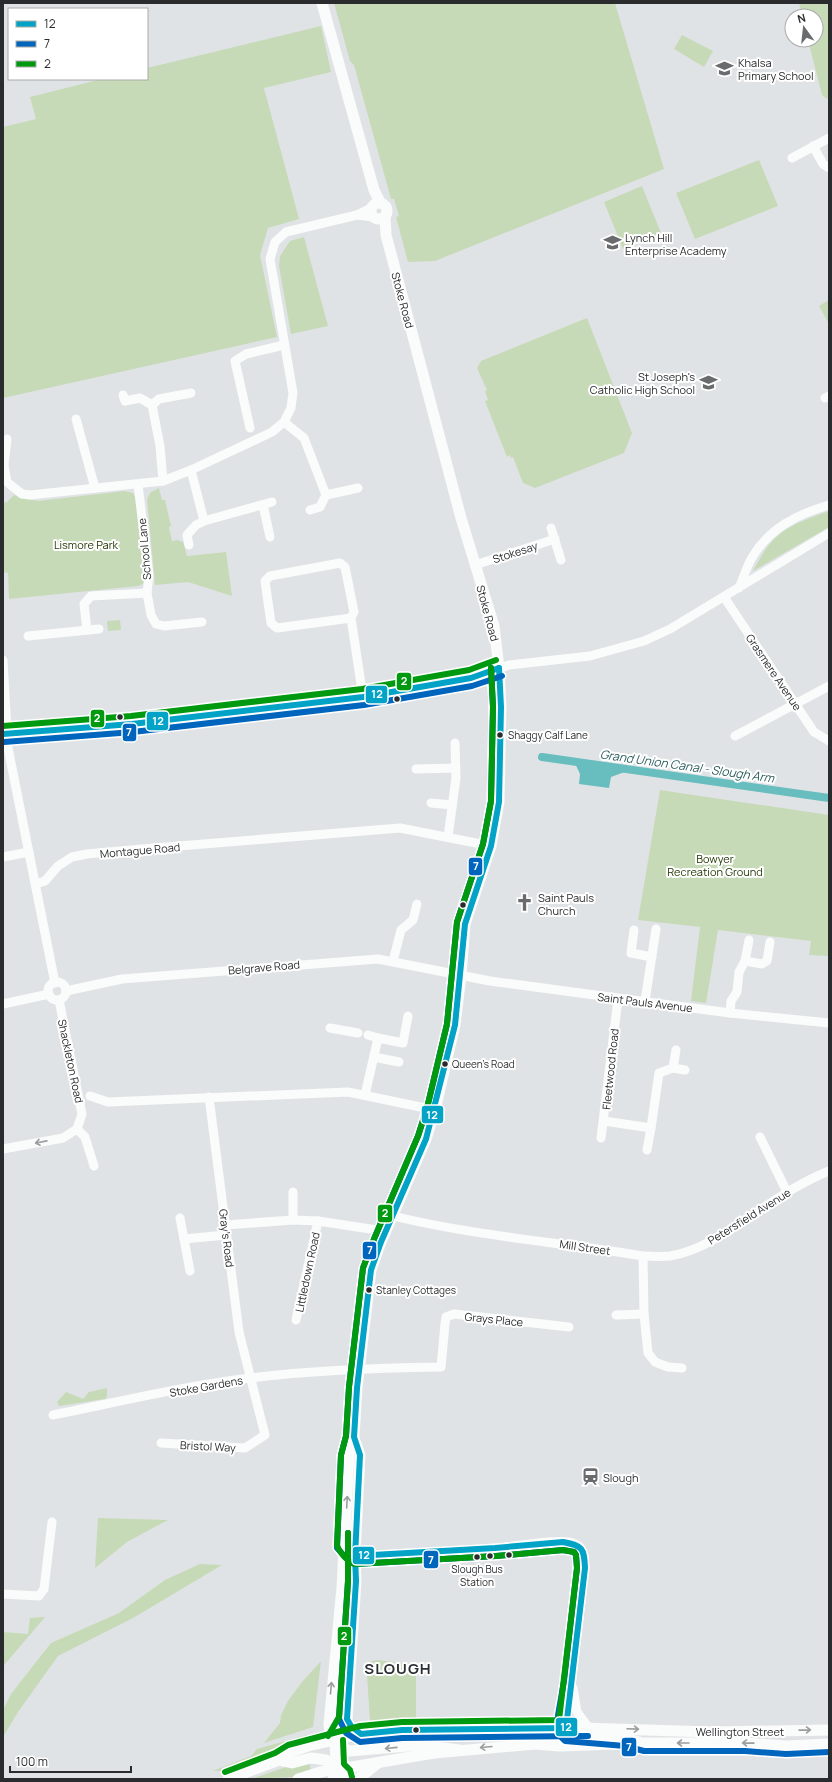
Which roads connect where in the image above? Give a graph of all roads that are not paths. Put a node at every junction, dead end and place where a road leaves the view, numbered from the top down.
1 (322, 3) edge
2 (829, 138) edge
3 (813, 146) junction
4 (792, 158) dead end
5 (829, 168) edge
6 (377, 211) junction
7 (284, 345) junction
8 (191, 393) dead end
9 (124, 395) dead end
10 (152, 404) junction
11 (76, 418) dead end
12 (284, 422) junction
13 (250, 428) dead end
14 (7, 439) dead end
15 (191, 470) junction
16 (163, 481) junction
17 (138, 485) junction
18 (95, 488) junction
19 (358, 488) dead end
20 (326, 495) junction
21 (272, 502) dead end
22 (263, 505) junction
23 (829, 505) edge
24 (310, 510) dead end
25 (204, 521) junction
26 (551, 528) dead end
27 (829, 533) edge
28 (270, 537) dead end
29 (555, 539) junction
30 (189, 545) dead end
31 (561, 560) dead end
32 (475, 565) junction
33 (739, 588) junction
34 (147, 592) junction
35 (724, 597) junction
36 (351, 618) junction
37 (202, 622) dead end
38 (87, 630) junction
39 (99, 630) dead end
40 (28, 636) dead end
41 (3, 660) edge
42 (499, 668) junction
43 (829, 686) edge
44 (363, 697) junction
45 (795, 703) junction
46 (4, 734) edge
47 (735, 736) dead end
48 (829, 741) edge
49 (455, 743) dead end
50 (456, 768) junction
51 (416, 769) dead end
52 (430, 803) dead end
53 (452, 806) junction
54 (448, 837) junction
55 (491, 846) junction
56 (29, 852) junction
57 (3, 857) edge
58 (36, 884) junction
59 (417, 904) dead end
60 (656, 929) dead end
61 (634, 930) dead end
62 (749, 940) dead end
63 (770, 942) dead end
64 (652, 957) junction
65 (393, 961) junction
66 (745, 961) junction
67 (462, 976) junction
68 (55, 983) junction
69 (66, 991) junction
70 (48, 994) junction
71 (618, 999) junction
72 (58, 1000) junction
73 (645, 1001) junction
74 (3, 1004) edge
75 (730, 1013) junction
76 (408, 1016) dead end
77 (829, 1023) edge
78 (330, 1028) dead end
79 (358, 1033) dead end
80 (368, 1035) dead end
81 (378, 1038) junction
82 (676, 1050) dead end
83 (374, 1057) junction
84 (399, 1062) dead end
85 (673, 1068) junction
86 (685, 1070) dead end
87 (365, 1095) junction
88 (90, 1096) dead end
89 (209, 1097) junction
90 (435, 1110) junction
91 (604, 1121) junction
92 (651, 1128) junction
93 (77, 1129) junction
94 (760, 1137) dead end
95 (601, 1138) dead end
96 (3, 1149) edge
97 (647, 1150) dead end
98 (94, 1166) dead end
99 (829, 1171) edge
100 (293, 1192) dead end
101 (787, 1192) junction
102 (393, 1216) junction
103 (180, 1218) dead end
104 (293, 1220) junction
105 (318, 1221) junction
106 (225, 1225) junction
107 (386, 1233) junction
108 (226, 1235) junction
109 (184, 1239) junction
110 (643, 1256) junction
111 (190, 1271) dead end
112 (644, 1314) junction
113 (616, 1315) dead end
114 (296, 1320) dead end
115 (569, 1327) dead end
116 (682, 1368) dead end
117 (360, 1370) junction
118 (249, 1378) junction
119 (52, 1415) dead end
120 (161, 1443) dead end
121 (355, 1455) junction
122 (52, 1522) dead end
123 (345, 1543) junction
124 (355, 1556) junction
125 (3, 1594) edge
126 (572, 1681) junction
127 (347, 1719) junction
128 (566, 1728) junction
129 (589, 1728) junction
130 (829, 1730) edge
131 (361, 1734) junction
132 (335, 1740) junction
133 (644, 1743) junction
134 (829, 1744) edge
135 (459, 1750) junction
136 (279, 1760) junction
137 (382, 1761) junction
138 (336, 1767) junction
139 (228, 1779) edge
140 (298, 1779) edge
141 (333, 1779) edge
142 (344, 1779) edge
143 (358, 1779) edge

1 - 6 main road, Stoke Road
2 - 3 street
3 - 4 street
3 - 5 street
6 - 7 street
6 - 32 main road, Stoke Road
7 - 12 street
7 - 13 street
8 - 10 street
9 - 10 street
10 - 16 street
11 - 18 street
12 - 15 street
12 - 20 street
14 - 18 street
15 - 16 street
15 - 25 street
16 - 17 street
17 - 18 street
17 - 34 street, School Lane
19 - 20 street
20 - 24 street
21 - 22 street
22 - 25 street
22 - 28 street
23 - 33 street
25 - 30 street
26 - 29 street
27 - 33 street
29 - 31 street
29 - 32 street, Stokesay
32 - 42 main road, Stoke Road
33 - 35 street
34 - 37 street
34 - 38 street, School Lane
35 - 42 street
35 - 45 street, Grasmere Avenue
36 - 36 street
36 - 44 street
38 - 39 street
38 - 40 street
41 - 46 street
42 - 44 street
42 - 55 main road, Stoke Road
43 - 45 street
44 - 46 street
45 - 47 street
45 - 48 street, Grasmere Avenue
46 - 56 street
49 - 50 street
50 - 51 street
50 - 53 street
52 - 53 street
53 - 54 street
54 - 55 street, Montague Road
54 - 58 street, Montague Road
55 - 67 main road, Stoke Road
56 - 57 street
56 - 58 street
58 - 68 street
59 - 65 street
60 - 64 street
61 - 64 street
62 - 66 street
63 - 66 street
64 - 73 street
65 - 67 street, Belgrave Road
65 - 69 street, Belgrave Road
66 - 75 street
67 - 71 street, Saint Pauls Avenue
67 - 90 main road, Stoke Road
68 - 69 street
68 - 70 street
69 - 72 street
70 - 72 street
70 - 74 street
71 - 73 street, Saint Pauls Avenue
71 - 91 street, Fleetwood Road
72 - 93 street, Shackleton Road
73 - 75 street, Saint Pauls Avenue
75 - 77 street, Saint Pauls Avenue
76 - 81 street
78 - 79 street
80 - 81 street
81 - 83 street
82 - 85 street
83 - 84 street
83 - 87 street
85 - 86 street
85 - 92 street
87 - 89 street
87 - 90 street
88 - 89 street
89 - 106 street, Gray's Road
90 - 102 main road, Stoke Road
91 - 92 street
91 - 95 street, Fleetwood Road
92 - 97 street
93 -> 96 street
93 - 98 street
94 - 101 street
99 - 101 street, Petersfield Avenue
100 - 104 street
101 - 110 street, Petersfield Avenue
102 - 107 main road, Stoke Road
102 - 110 street, Mill Street
103 - 109 street
104 - 105 street
104 - 106 street
105 - 107 street, Littledown Road
105 - 114 street, Littledown Road
106 - 108 street, Gray's Road
107 - 117 main road, Stoke Road
108 - 109 street
108 - 118 street, Gray's Road
109 - 111 street
110 - 112 street
112 - 113 street
112 - 116 street
115 - 117 street, Grays Place
117 - 118 street, Stoke Gardens
117 - 121 main road, Stoke Road
118 - 119 street, Stoke Gardens
118 - 120 street, Bristol Way
123 -> 121 main road, Stoke Road
121 - 124 main road, Stoke Road
122 - 125 street
123 - 124 street
132 -> 123 main road, Stoke Road
124 - 126 street
124 - 127 main road, Stoke Road
126 - 128 street
126 - 129 street
127 - 131 main road
127 - 132 main road, Stoke Road
128 - 129 main road, Wellington Street
128 - 131 main road, Wellington Street
128 - 133 street
129 -> 130 main road, Wellington Street
131 - 132 main road, Wellington Street
135 -> 132 main road
132 - 136 main road, Wellington Street
132 - 138 main road
134 -> 133 main road, Wellington Street
133 -> 135 main road, Wellington Street
135 - 137 main road, Wellington Street
136 - 138 main road
136 - 139 main road, Wellington Street
137 - 138 main road, Wellington Street
137 - 143 main road
138 - 140 main road, Wellington Street
138 - 141 main road
138 - 142 main road

